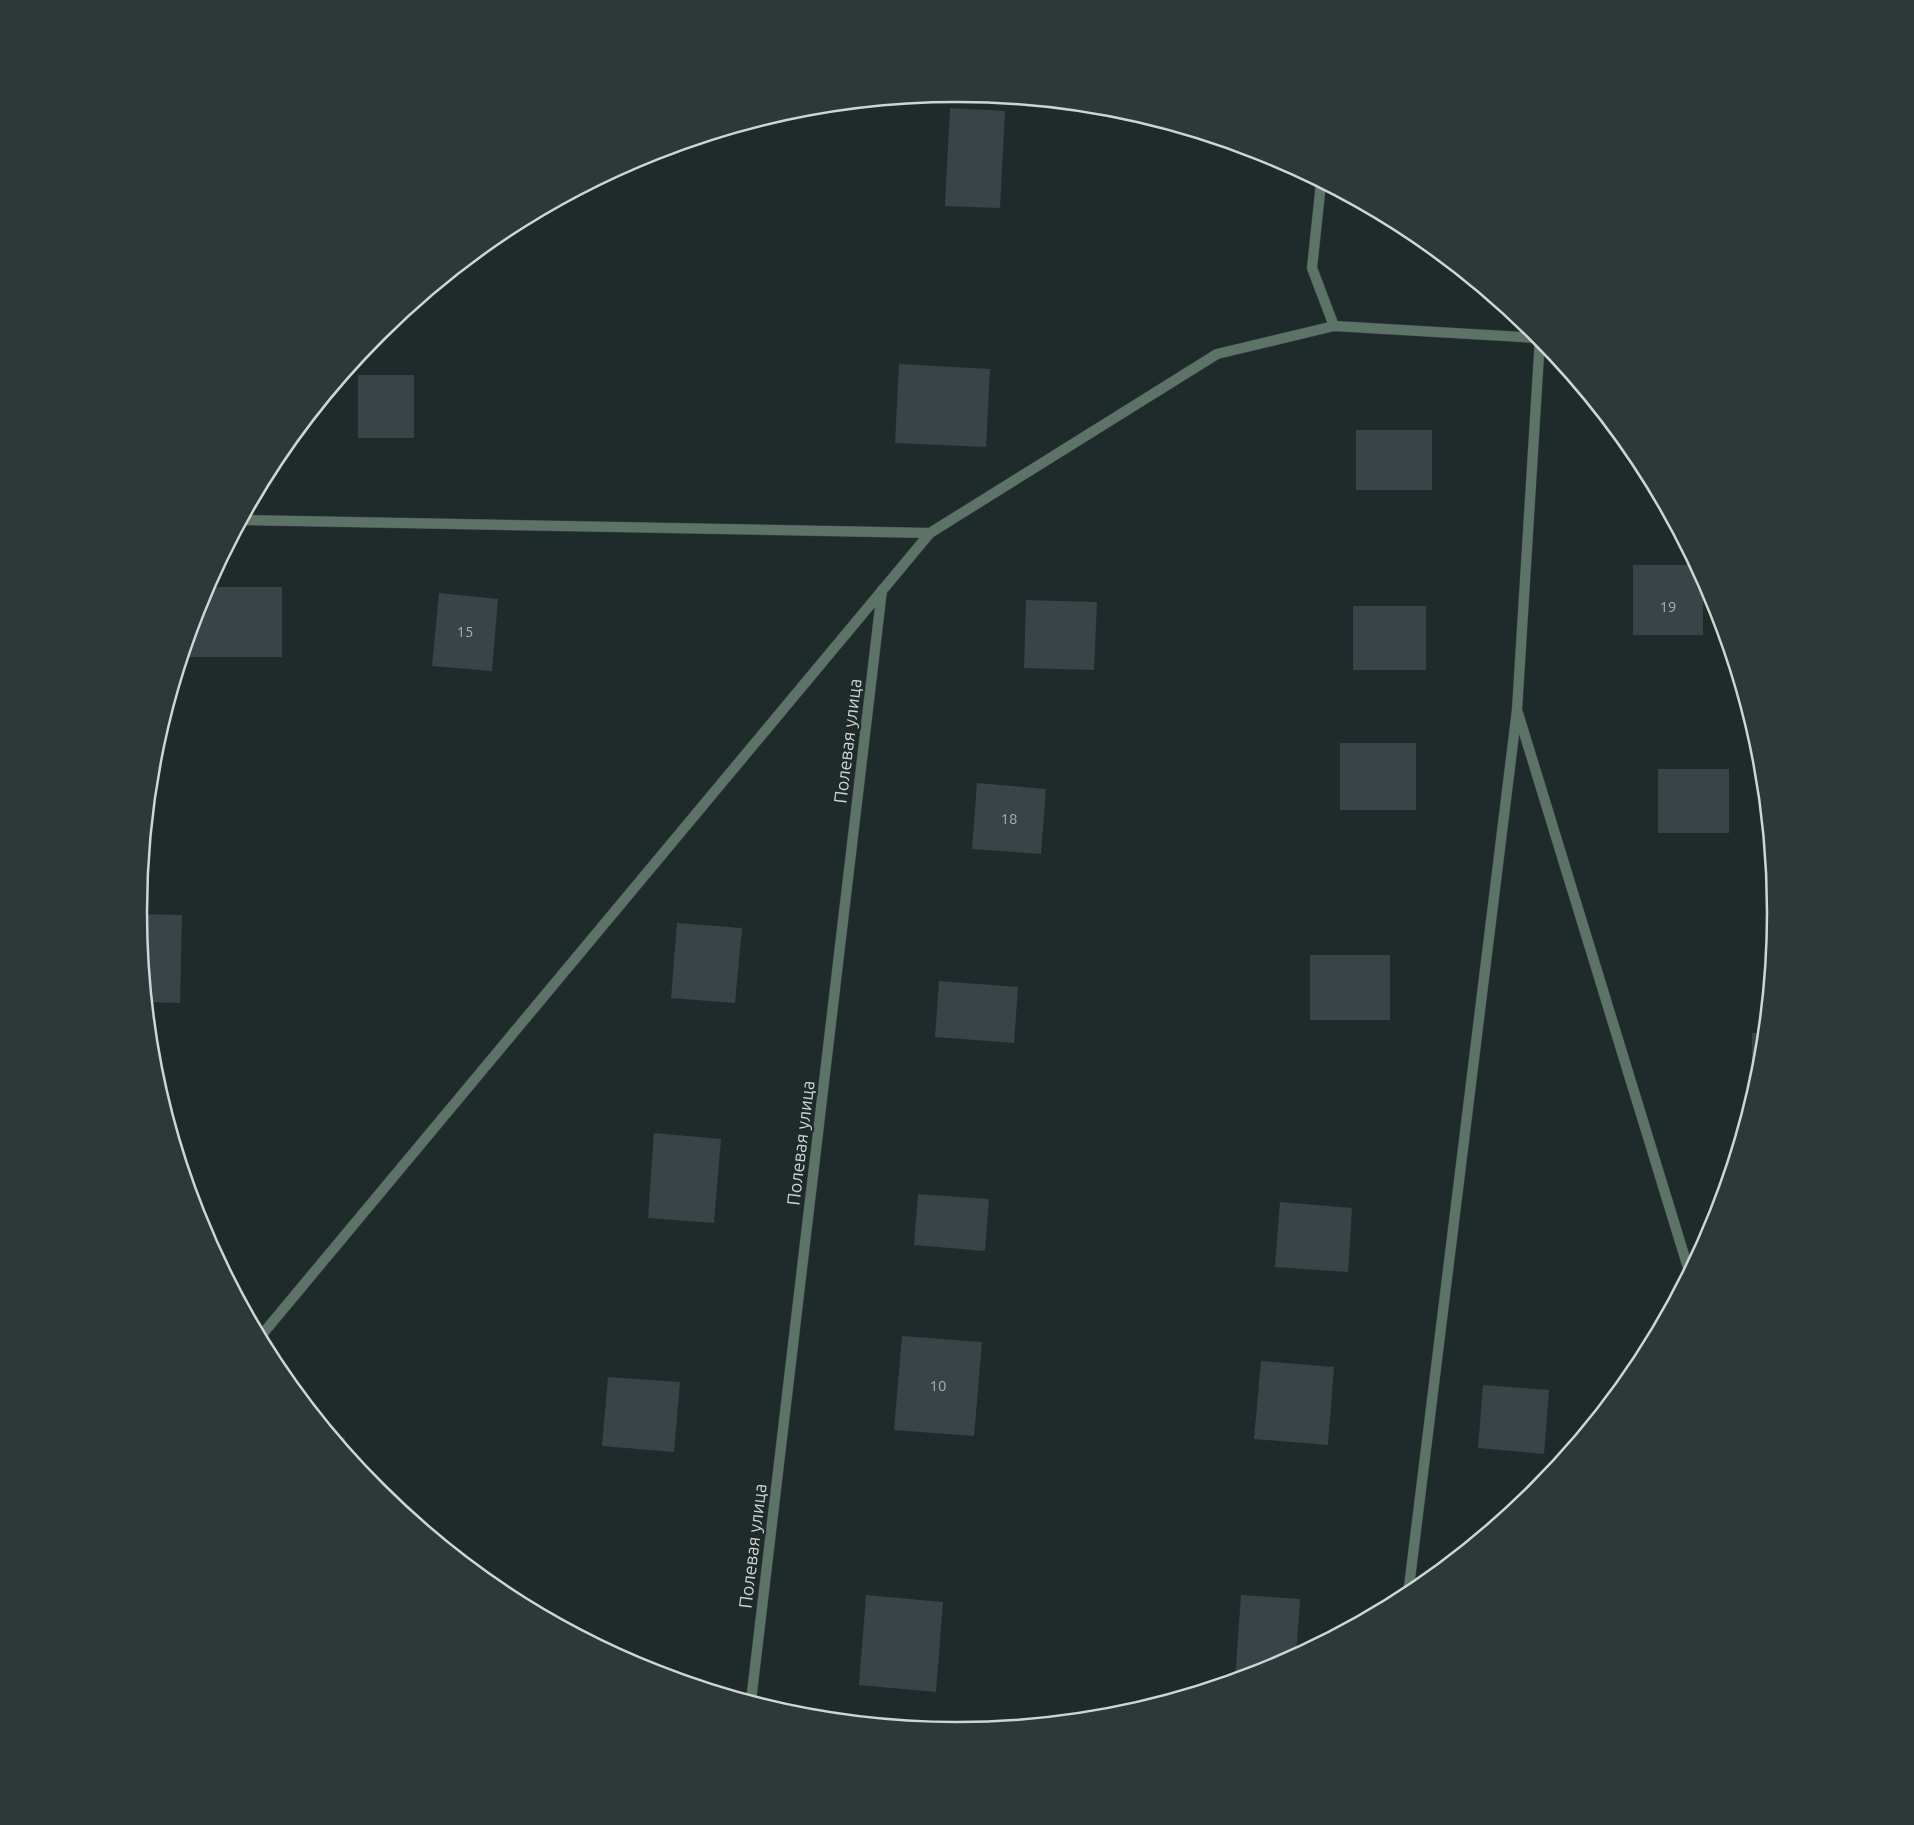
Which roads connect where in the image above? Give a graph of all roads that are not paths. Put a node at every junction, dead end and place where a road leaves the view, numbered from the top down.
1 (1320, 189) edge
2 (1334, 326) junction
3 (1527, 337) edge
4 (1538, 349) edge
5 (249, 520) edge
6 (930, 533) junction
7 (883, 589) junction
8 (1516, 710) junction
9 (1687, 1262) edge
10 (264, 1332) edge
11 (1409, 1584) edge
12 (752, 1696) edge

1 - 2 street
2 - 3 street
2 - 6 street
4 - 8 street
5 - 6 street
6 - 7 street
7 - 10 street
7 - 12 street, Полевая улица
8 - 9 street
8 - 11 street

